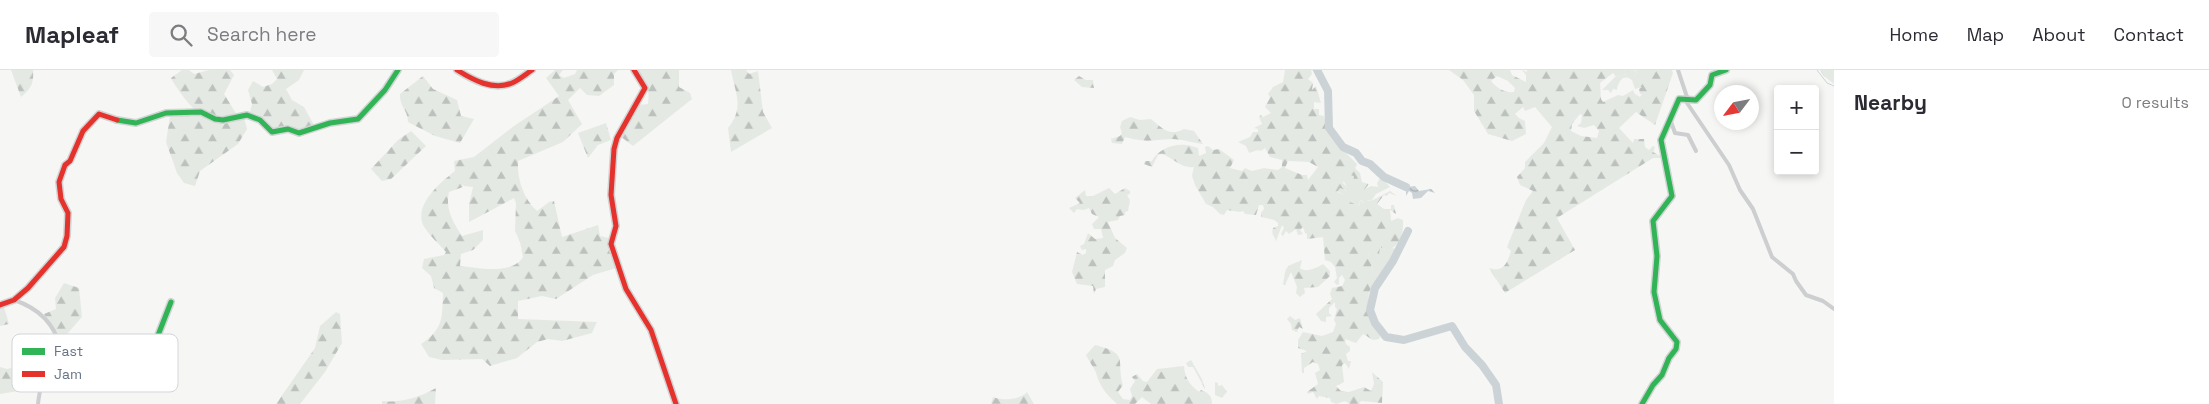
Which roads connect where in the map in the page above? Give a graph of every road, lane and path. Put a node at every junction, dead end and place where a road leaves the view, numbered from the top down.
1 (398, 70) edge
2 (456, 70) edge
3 (532, 70) edge
4 (634, 70) edge
5 (1678, 70) edge
6 (1726, 70) edge
7 (1688, 100) junction
8 (1670, 119) junction
9 (1696, 150) dead end
10 (14, 300) junction
11 (171, 302) dead end
12 (0, 305) edge
13 (1834, 309) edge
14 (55, 334) edge
15 (160, 334) edge
16 (676, 404) edge
17 (1642, 404) edge

1 - 10 street
2 - 3 street
4 - 16 street
5 - 7 street
6 - 7 street
7 - 8 street
7 - 13 street
8 - 9 street
8 - 17 street
10 - 12 street
10 - 14 street
11 - 15 street

